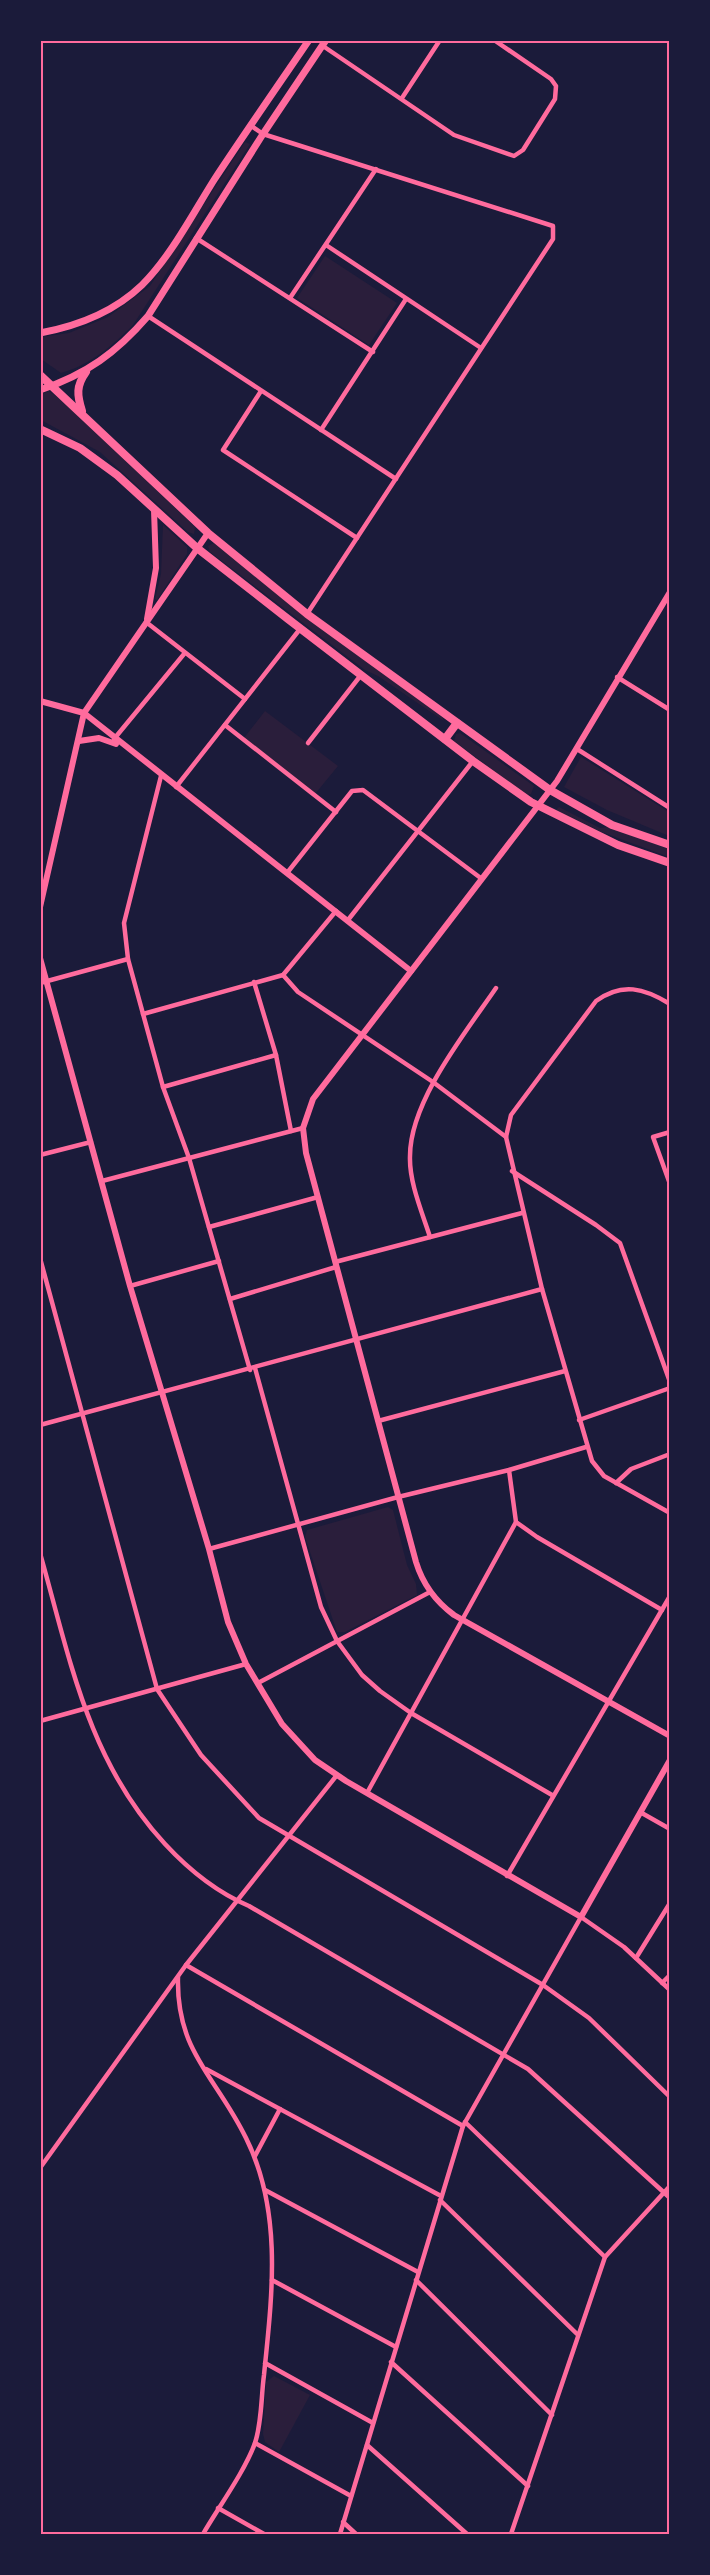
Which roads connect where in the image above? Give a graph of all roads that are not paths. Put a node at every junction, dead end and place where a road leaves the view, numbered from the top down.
1 (309, 40) edge
2 (440, 40) edge
3 (494, 40) edge
4 (324, 43) edge
5 (402, 98) junction
6 (250, 124) junction
7 (263, 134) junction
8 (376, 169) junction
9 (196, 237) junction
10 (326, 245) junction
11 (290, 298) junction
12 (406, 300) junction
13 (148, 316) junction
14 (40, 333) edge
15 (481, 348) junction
16 (373, 351) junction
17 (86, 372) junction
18 (40, 375) edge
19 (54, 385) junction
20 (40, 390) edge
21 (261, 390) junction
22 (83, 412) junction
23 (40, 429) edge
24 (321, 430) junction
25 (396, 479) junction
26 (154, 510) junction
27 (208, 533) junction
28 (357, 538) junction
29 (197, 548) junction
30 (669, 592) edge
31 (662, 604) junction
32 (669, 609) edge
33 (307, 614) junction
34 (146, 622) junction
35 (300, 629) junction
36 (184, 654) junction
37 (361, 675) junction
38 (617, 677) junction
39 (245, 699) junction
40 (40, 701) edge
41 (669, 711) edge
42 (84, 713) junction
43 (457, 723) junction
44 (225, 725) junction
45 (114, 739) junction
46 (444, 739) junction
47 (78, 741) junction
48 (308, 743) dead end
49 (123, 746) junction
50 (577, 749) junction
51 (473, 761) junction
52 (161, 776) junction
53 (176, 787) junction
54 (550, 790) junction
55 (538, 806) junction
56 (669, 808) edge
57 (336, 812) junction
58 (418, 833) junction
59 (669, 845) edge
60 (669, 863) edge
61 (287, 873) junction
62 (482, 879) junction
63 (40, 907) edge
64 (336, 911) junction
65 (348, 920) junction
66 (40, 958) edge
67 (128, 959) junction
68 (411, 971) junction
69 (283, 975) junction
70 (44, 982) edge
71 (254, 982) junction
72 (496, 988) dead end
73 (669, 1004) edge
74 (143, 1014) junction
75 (363, 1035) junction
76 (276, 1055) junction
77 (433, 1082) junction
78 (163, 1087) junction
79 (303, 1128) junction
80 (291, 1131) junction
81 (669, 1132) edge
82 (506, 1137) junction
83 (91, 1142) junction
84 (40, 1155) edge
85 (189, 1158) junction
86 (512, 1171) junction
87 (102, 1181) junction
88 (669, 1184) edge
89 (318, 1197) junction
90 (522, 1213) junction
91 (209, 1227) junction
92 (430, 1237) junction
93 (40, 1258) edge
94 (219, 1261) junction
95 (336, 1264) junction
96 (130, 1286) junction
97 (542, 1289) junction
98 (230, 1299) junction
99 (356, 1340) junction
100 (253, 1369) junction
101 (565, 1371) junction
102 (669, 1382) edge
103 (669, 1388) edge
104 (162, 1393) junction
105 (83, 1414) junction
106 (579, 1420) junction
107 (378, 1421) junction
108 (40, 1425) edge
109 (586, 1447) junction
110 (669, 1454) edge
111 (509, 1470) junction
112 (616, 1483) junction
113 (398, 1497) junction
114 (669, 1513) edge
115 (516, 1522) junction
116 (298, 1527) junction
117 (209, 1549) junction
118 (40, 1553) edge
119 (430, 1592) junction
120 (669, 1596) edge
121 (662, 1610) junction
122 (463, 1620) junction
123 (337, 1641) junction
124 (246, 1664) junction
125 (258, 1683) junction
126 (158, 1689) junction
127 (609, 1702) junction
128 (84, 1709) junction
129 (411, 1713) junction
130 (40, 1721) edge
131 (669, 1736) edge
132 (669, 1760) edge
133 (338, 1775) junction
134 (367, 1793) junction
135 (552, 1795) junction
136 (640, 1812) junction
137 (669, 1829) edge
138 (287, 1835) junction
139 (507, 1876) junction
140 (237, 1900) junction
141 (669, 1903) edge
142 (581, 1917) junction
143 (636, 1958) junction
144 (186, 1965) junction
145 (669, 1975) edge
146 (178, 1977) junction
147 (662, 1983) junction
148 (543, 1985) junction
149 (669, 1990) edge
150 (505, 2053) junction
151 (204, 2068) junction
152 (669, 2097) edge
153 (280, 2109) junction
154 (464, 2124) junction
155 (255, 2156) junction
156 (40, 2168) edge
157 (669, 2186) edge
158 (265, 2190) junction
159 (663, 2193) junction
160 (440, 2198) junction
161 (669, 2198) edge
162 (605, 2257) junction
163 (418, 2272) junction
164 (272, 2280) junction
165 (416, 2280) junction
166 (578, 2334) junction
167 (396, 2347) junction
168 (391, 2362) junction
169 (265, 2363) junction
170 (552, 2415) junction
171 (373, 2422) junction
172 (255, 2443) junction
173 (367, 2445) junction
174 (528, 2486) junction
175 (351, 2496) junction
176 (218, 2508) junction
177 (343, 2522) junction
178 (202, 2535) edge
179 (264, 2535) edge
180 (340, 2535) edge
181 (356, 2535) edge
182 (467, 2535) edge
183 (511, 2535) edge

1 - 6 main road
2 - 5 street
3 - 5 street
4 - 5 street
4 - 7 main road
6 - 7 street
6 - 14 main road
7 - 8 street
7 - 9 main road
8 - 10 street
8 - 15 street
9 - 11 street
9 - 13 main road
10 - 11 street
10 - 12 street
11 - 16 street
12 - 15 street
12 - 16 street
13 - 17 main road
13 - 21 street
15 - 25 street
16 - 24 street
17 - 19 main road
17 - 22 main road
18 - 19 main road
19 - 20 main road
19 - 22 main road
21 - 24 street
21 - 28 street
22 - 27 main road
23 - 26 main road
24 - 25 street
25 - 28 street
26 - 29 main road
26 - 34 street
27 - 29 street
27 - 33 main road
28 - 33 street
29 - 34 street
29 - 35 main road
30 - 31 street
31 - 32 street
31 - 38 street
33 - 43 main road
34 - 36 street
34 - 42 street
35 - 37 main road
35 - 39 street
36 - 39 street
36 - 45 street
37 - 46 main road
37 - 48 street
38 - 41 street
38 - 50 street
39 - 44 street
40 - 42 street
42 - 45 street
42 - 47 street
43 - 46 main road
43 - 54 main road
44 - 53 street
44 - 57 street
45 - 49 street
46 - 51 main road
47 - 49 street
47 - 63 street
49 - 52 street
50 - 54 street
50 - 56 street
51 - 55 main road
51 - 58 street
52 - 53 street
52 - 67 street
53 - 61 street
54 - 55 street
54 - 59 main road
55 - 60 main road
55 - 62 street
57 - 58 street
57 - 61 street
58 - 62 street
58 - 65 street
61 - 64 street
62 - 68 street
64 - 65 street
64 - 69 street
65 - 68 street
66 - 70 street
67 - 70 street
67 - 74 street
68 - 75 street
69 - 71 street
69 - 75 street
70 - 83 street
71 - 74 street
71 - 76 street
72 - 77 street
73 - 82 street
74 - 78 street
75 - 77 street
75 - 79 street
76 - 78 street
76 - 80 street
77 - 82 street
77 - 92 street
78 - 85 street
79 - 80 street
79 - 89 street
80 - 85 street
81 - 88 street
82 - 86 street
83 - 84 street
83 - 87 street
85 - 87 street
85 - 91 street
86 - 90 street
86 - 102 street
87 - 96 street
89 - 91 street
89 - 95 street
90 - 92 street
90 - 97 street
91 - 94 street
92 - 95 street
93 - 105 street
94 - 96 street
94 - 98 street
95 - 98 street
95 - 99 street
96 - 104 street
97 - 99 street
97 - 101 street
98 - 100 street
99 - 100 street
99 - 107 street
100 - 104 street
100 - 116 street
101 - 106 street
101 - 107 street
103 - 106 street
104 - 105 street
104 - 117 street
105 - 108 street
105 - 126 street
106 - 109 street
107 - 113 street
109 - 111 street
109 - 112 street
110 - 112 street
111 - 113 street
111 - 115 street
112 - 114 street
113 - 116 street
113 - 119 street
115 - 121 street
115 - 122 street
116 - 117 street
116 - 123 street
117 - 124 street
118 - 128 street
119 - 122 street
119 - 123 street
120 - 121 street
121 - 127 street
122 - 127 street
122 - 129 street
123 - 125 street
123 - 129 street
124 - 125 street
124 - 126 street
125 - 133 street
126 - 128 street
126 - 138 street
127 - 131 street
127 - 135 street
128 - 130 street
128 - 140 street
129 - 134 street
129 - 135 street
132 - 136 street
133 - 134 street
133 - 138 street
134 - 139 street
135 - 139 street
136 - 137 street
136 - 142 street
138 - 140 street
138 - 148 street
139 - 142 street
140 - 144 street
140 - 150 street
141 - 143 street
142 - 143 street
142 - 148 street
143 - 147 street
144 - 146 street
144 - 154 street
145 - 147 street
146 - 151 street
146 - 156 street
147 - 149 street
148 - 150 street
148 - 152 street
150 - 154 street
150 - 159 street
151 - 153 street
151 - 155 street
153 - 155 street
153 - 160 street
154 - 160 street
154 - 162 street
155 - 158 street
157 - 159 street
158 - 163 street
158 - 164 street
159 - 161 street
159 - 162 street
160 - 163 street
160 - 166 street
162 - 166 street
163 - 165 street
164 - 167 street
164 - 169 street
165 - 167 street
165 - 170 street
166 - 170 street
167 - 168 street
168 - 171 street
168 - 174 street
169 - 171 street
169 - 172 street
170 - 174 street
171 - 173 street
172 - 175 street
172 - 176 street
173 - 175 street
173 - 182 street
174 - 183 street
175 - 177 street
176 - 178 street
176 - 179 street
177 - 180 street
177 - 181 street

